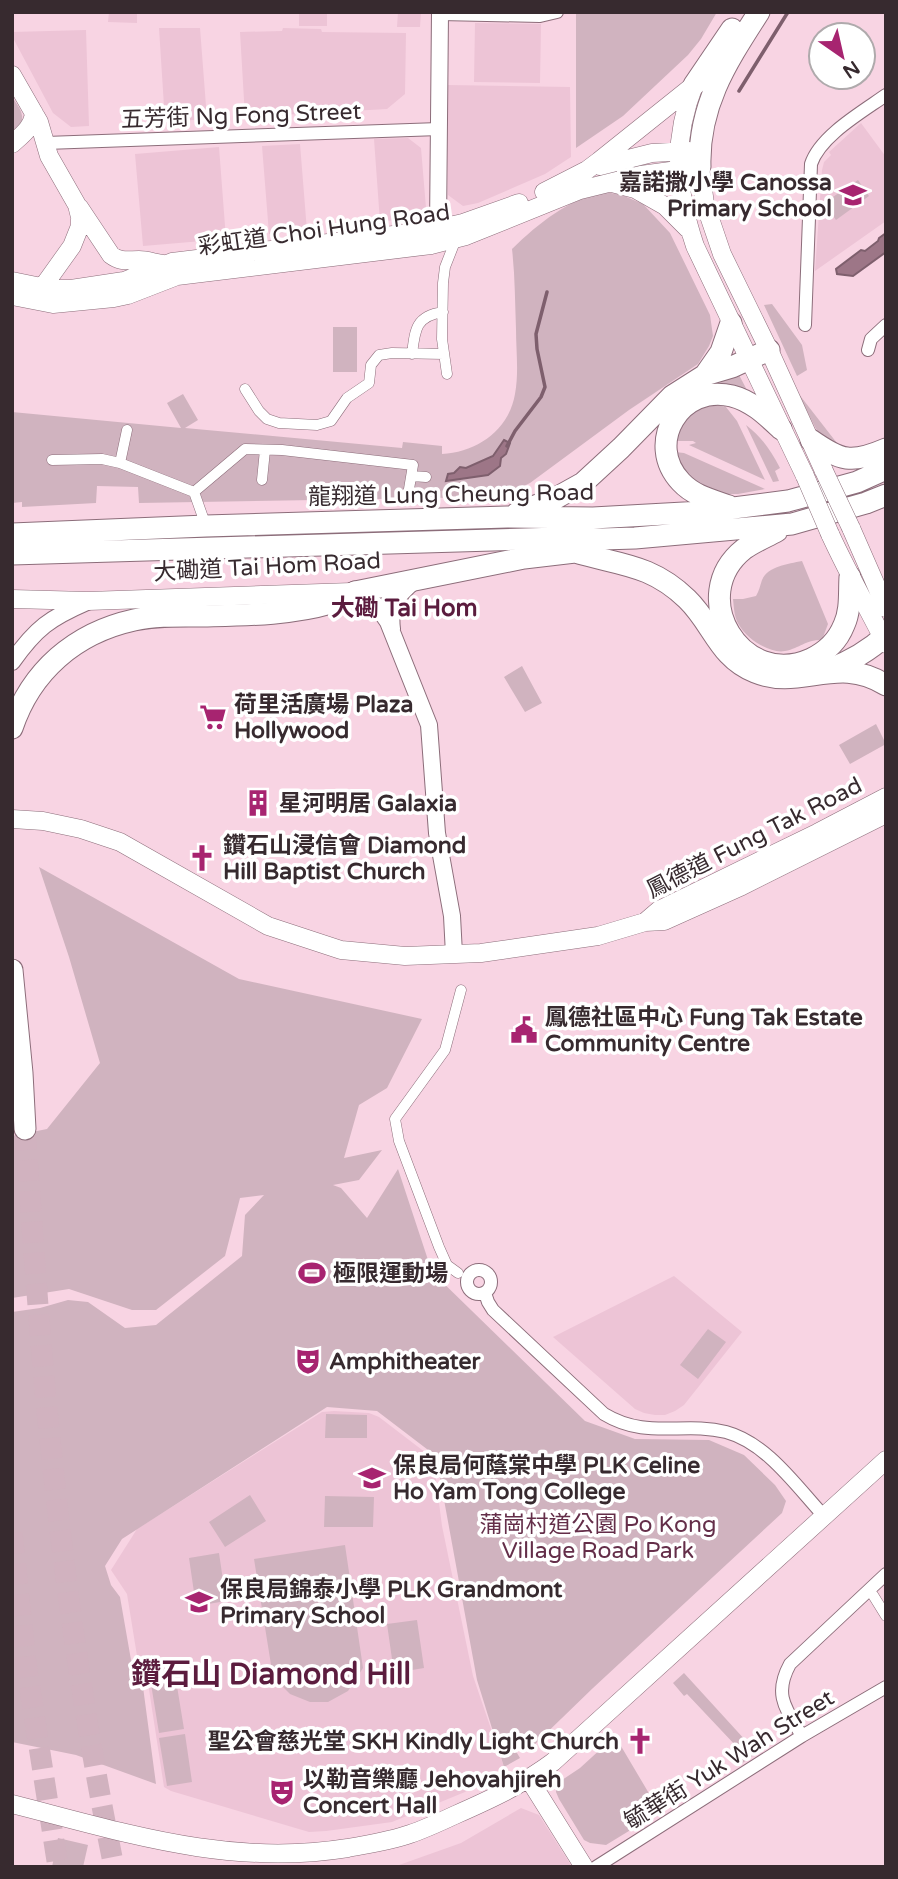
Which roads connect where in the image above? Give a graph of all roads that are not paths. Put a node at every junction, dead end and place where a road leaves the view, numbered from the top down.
1 (557, 12) edge
2 (743, 12) edge
3 (759, 12) edge
4 (440, 13) edge
5 (12, 75) edge
6 (694, 85) junction
7 (886, 95) edge
8 (34, 113) junction
9 (439, 128) junction
10 (12, 144) edge
11 (48, 149) junction
12 (12, 150) edge
13 (693, 156) junction
14 (678, 169) junction
15 (587, 170) junction
16 (608, 182) junction
17 (77, 205) junction
18 (438, 228) junction
19 (690, 232) junction
20 (456, 239) junction
21 (163, 264) junction
22 (12, 281) edge
23 (38, 294) junction
24 (12, 296) edge
25 (443, 312) junction
26 (731, 323) junction
27 (804, 325) dead end
28 (886, 325) edge
29 (769, 350) junction
30 (868, 350) dead end
31 (412, 354) junction
32 (444, 354) junction
33 (749, 359) junction
34 (447, 374) dead end
35 (705, 375) junction
36 (245, 389) dead end
37 (782, 429) junction
38 (127, 430) dead end
39 (811, 440) joint
40 (886, 449) edge
41 (265, 450) junction
42 (52, 460) dead end
43 (120, 463) junction
44 (831, 464) junction
45 (886, 469) edge
46 (412, 476) junction
47 (426, 477) dead end
48 (262, 480) dead end
49 (194, 492) junction
50 (408, 495) dead end
51 (886, 495) edge
52 (731, 507) junction
53 (507, 517) junction
54 (792, 524) junction
55 (206, 526) junction
56 (12, 534) edge
57 (602, 539) junction
58 (575, 552) junction
59 (12, 554) edge
60 (850, 577) junction
61 (414, 581) junction
62 (357, 592) junction
63 (12, 599) edge
64 (88, 601) junction
65 (885, 605) edge
66 (393, 631) junction
67 (885, 639) edge
68 (12, 662) edge
69 (820, 673) junction
70 (886, 685) edge
71 (12, 728) edge
72 (886, 797) edge
73 (886, 814) edge
74 (12, 819) edge
75 (645, 922) junction
76 (454, 954) junction
77 (12, 970) edge
78 (461, 990) dead end
79 (25, 1129) tunnel mouth
80 (458, 1273) dead end
81 (485, 1293) dead end
82 (886, 1460) edge
83 (824, 1516) junction
84 (886, 1574) edge
85 (873, 1595) dead end
86 (886, 1616) edge
87 (886, 1687) edge
88 (802, 1736) junction
89 (529, 1779) junction
90 (12, 1804) edge
91 (584, 1867) edge
92 (596, 1867) edge

1 - 4 street
2 - 6 main road, 彩虹道 Choi Hung Road
3 - 13 main road
4 - 9 street
5 - 8 main road
6 - 13 main road, 彩虹道 Choi Hung Road
6 - 15 main road, 彩虹道 Choi Hung Road
7 - 27 street
8 - 10 main road
8 - 11 main road
9 - 11 street, 五芳街 Ng Fong Street
9 - 18 street
11 - 12 main road
11 - 17 main road
13 - 14 main road, 彩虹道 Choi Hung Road
13 - 15 main road, 彩虹道 Choi Hung Road
13 - 29 main road
14 - 16 main road, 彩虹道 Choi Hung Road
14 - 19 main road
15 - 18 main road, 彩虹道 Choi Hung Road
16 - 19 main road
16 - 20 main road, 彩虹道 Choi Hung Road
17 - 21 main road
17 - 23 main road
18 - 20 main road
18 - 21 main road, 彩虹道 Choi Hung Road
19 - 26 main road
20 - 23 main road, 彩虹道 Choi Hung Road
20 - 25 street
21 - 23 main road, 彩虹道 Choi Hung Road
22 - 23 main road, 彩虹道 Choi Hung Road
23 - 24 main road, 彩虹道 Choi Hung Road
25 - 31 street
25 - 32 street
26 - 33 main road
26 - 35 main road
28 - 30 street
29 - 33 main road
29 - 39 main road
31 - 32 street
31 - 36 street
32 - 34 street
33 - 35 main road
33 - 37 main road
35 - 53 main road
37 - 52 main road
37 - 60 main road, bridge
38 - 43 street
39 - 44 main road
40 - 44 main road
41 - 46 street
41 - 48 street
41 - 49 street
42 - 43 street
43 - 49 street
44 - 65 main road, bridge
45 - 52 main road, 龍翔道 Lung Cheung Road
46 - 47 street
46 - 50 street
49 - 55 street
51 - 54 main road, 龍翔道 Lung Cheung Road
52 - 53 main road, 龍翔道 Lung Cheung Road
53 - 55 main road, 龍翔道 Lung Cheung Road
54 - 57 main road, 龍翔道 Lung Cheung Road
54 - 60 main road
55 - 56 main road, 龍翔道 Lung Cheung Road
57 - 58 main road, 大磡道 Tai Hom Road
57 - 59 main road, 龍翔道 Lung Cheung Road
58 - 61 main road, 大磡道 Tai Hom Road
58 - 69 main road
60 - 67 main road
61 - 62 main road, 大磡道 Tai Hom Road
61 - 66 street
62 - 64 main road, 大磡道 Tai Hom Road
62 - 66 street
62 - 71 main road
63 - 64 main road, 大磡道 Tai Hom Road
64 - 68 street
66 - 76 street
67 - 69 main road
69 - 70 main road
72 - 75 main road, 鳳德道 Fung Tak Road
73 - 75 main road, 鳳德道 Fung Tak Road
74 - 76 main road, 鳳德道 Fung Tak Road
75 - 76 main road, 鳳德道 Fung Tak Road
77 - 79 main road
78 - 80 street
81 - 83 street
82 - 83 main road
83 - 89 main road
84 - 88 street
85 - 86 street
87 - 88 street, 毓華街 Yuk Wah Street
88 - 92 street, 毓華街 Yuk Wah Street
89 - 90 main road
89 - 91 main road

